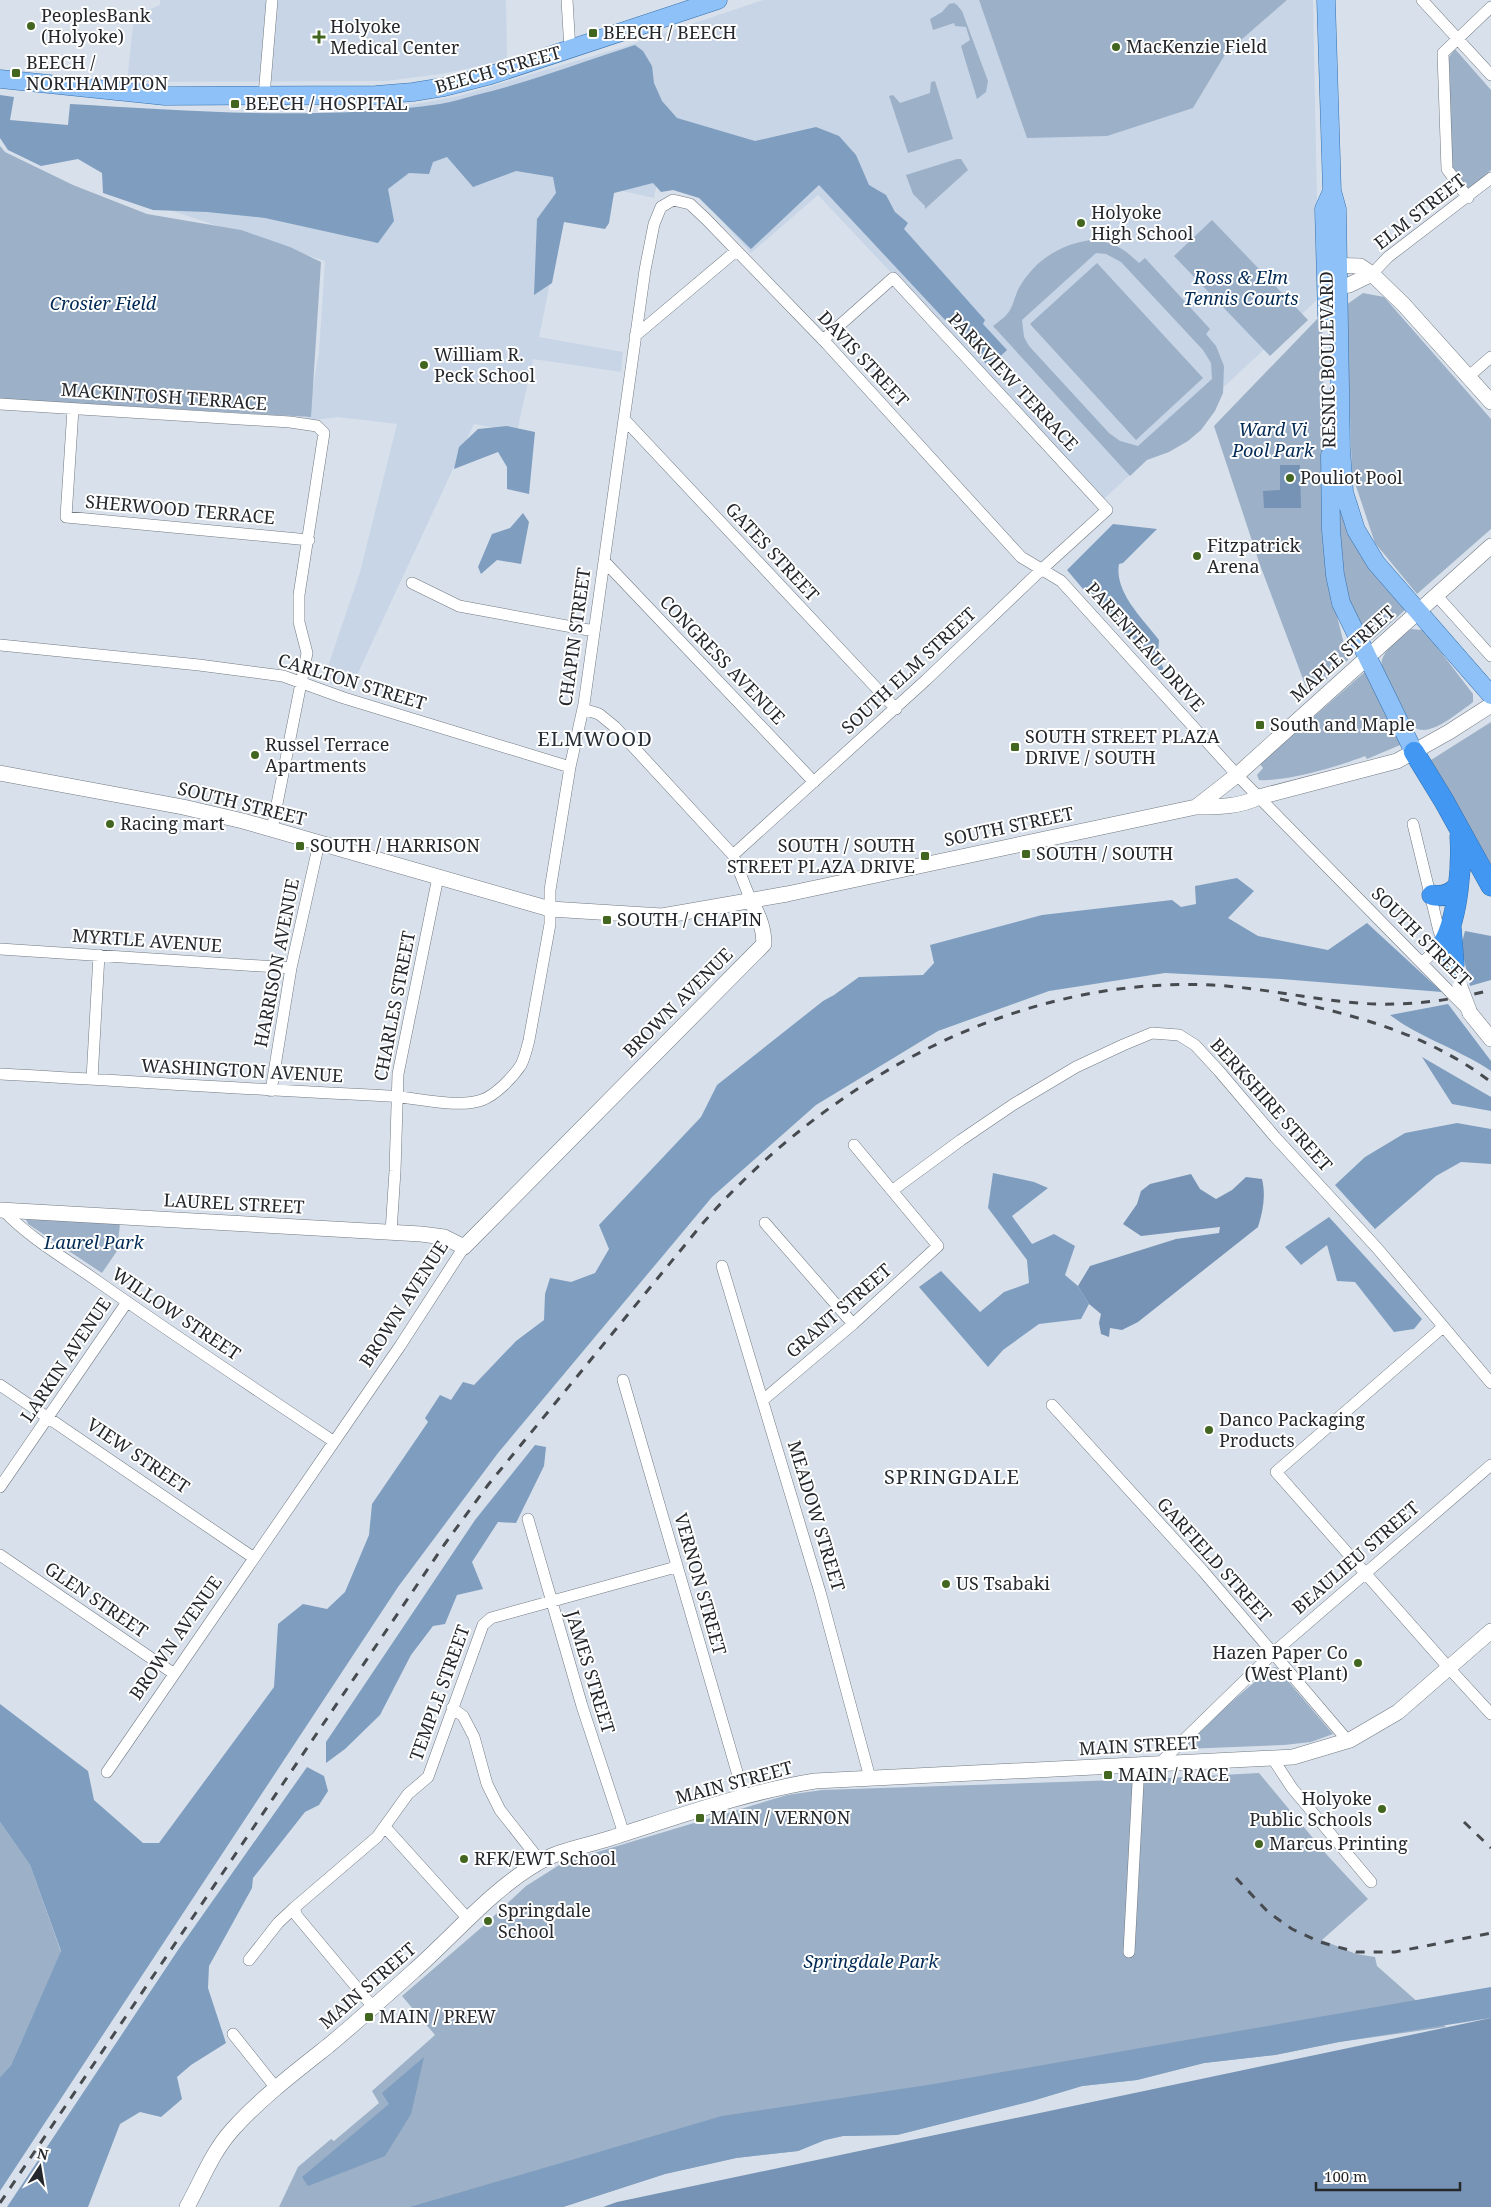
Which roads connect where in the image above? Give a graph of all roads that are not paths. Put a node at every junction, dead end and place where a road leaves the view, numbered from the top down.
1 (272, 0) edge
2 (567, 0) edge
3 (718, 0) edge
4 (1326, 0) edge
5 (1422, 0) edge
6 (1491, 7) edge
7 (1457, 39) junction
8 (570, 50) junction
9 (1491, 75) edge
10 (0, 79) edge
11 (264, 96) junction
12 (1491, 178) edge
13 (1468, 198) junction
14 (655, 220) joint
15 (736, 251) junction
16 (1332, 264) junction
17 (1372, 274) junction
18 (1332, 288) junction
19 (635, 336) junction
20 (823, 340) junction
21 (1491, 357) edge
22 (1469, 376) junction
23 (1491, 402) edge
24 (0, 404) edge
25 (73, 409) junction
26 (624, 419) junction
27 (1107, 510) joint
28 (309, 540) junction
29 (1491, 546) edge
30 (604, 561) junction
31 (1041, 570) junction
32 (412, 583) dead end
33 (1437, 596) junction
34 (1418, 611) junction
35 (594, 631) junction
36 (0, 645) edge
37 (1368, 655) junction
38 (1491, 656) edge
39 (301, 682) junction
40 (1491, 695) edge
41 (1491, 705) edge
42 (896, 708) junction
43 (582, 709) junction
44 (1414, 752) junction
45 (570, 766) junction
46 (0, 773) edge
47 (1237, 775) junction
48 (814, 782) junction
49 (1259, 797) junction
50 (1196, 807) junction
51 (1413, 824) dead end
52 (272, 829) junction
53 (1460, 832) junction
54 (319, 843) junction
55 (732, 854) junction
56 (438, 877) junction
57 (1491, 886) edge
58 (1457, 888) junction
59 (1432, 895) junction
60 (751, 901) junction
61 (550, 909) junction
62 (1447, 933) junction
63 (0, 949) edge
64 (99, 955) junction
65 (1422, 963) junction
66 (1454, 965) joint
67 (291, 968) junction
68 (1456, 990) junction
69 (1491, 1039) edge
70 (0, 1074) edge
71 (92, 1079) junction
72 (271, 1091) junction
73 (397, 1097) junction
74 (482, 1100) joint
75 (854, 1146) dead end
76 (893, 1190) junction
77 (2, 1210) edge
78 (765, 1223) dead end
79 (391, 1232) junction
80 (464, 1247) junction
81 (722, 1266) dead end
82 (127, 1302) junction
83 (853, 1324) junction
84 (1443, 1328) junction
85 (623, 1380) dead end
86 (1491, 1383) edge
87 (0, 1385) edge
88 (763, 1400) junction
89 (1052, 1405) dead end
90 (49, 1418) junction
91 (333, 1442) junction
92 (1491, 1465) edge
93 (0, 1487) edge
94 (528, 1518) dead end
95 (0, 1555) edge
96 (254, 1558) junction
97 (676, 1567) junction
98 (1364, 1573) junction
99 (550, 1601) junction
100 (1491, 1630) edge
101 (1273, 1653) junction
102 (1448, 1667) junction
103 (174, 1673) junction
104 (452, 1708) junction
105 (1491, 1714) edge
106 (1348, 1741) junction
107 (1273, 1759) junction
108 (1160, 1763) junction
109 (1139, 1764) junction
110 (107, 1772) dead end
111 (870, 1778) junction
112 (744, 1796) junction
113 (385, 1827) junction
114 (624, 1834) junction
115 (540, 1861) junction
116 (1371, 1882) dead end
117 (294, 1908) junction
118 (469, 1920) junction
119 (1129, 1952) dead end
120 (249, 1960) dead end
121 (373, 2007) junction
122 (233, 2034) dead end
123 (276, 2088) junction
124 (187, 2207) edge

1 - 11 street
2 - 8 street
3 - 8 main road, BEECH STREET
4 - 16 main road, RESNIC BOULEVARD
5 - 7 street
6 - 7 street
7 - 9 street
7 - 13 street
8 - 11 main road, BEECH STREET
10 - 11 main road, BEECH STREET
12 - 13 street, ELM STREET
13 - 17 street, ELM STREET
14 - 15 street, DAVIS STREET
14 - 19 street, CHAPIN STREET
15 - 19 street
15 - 20 street, DAVIS STREET
16 - 17 main road
16 - 18 main road, RESNIC BOULEVARD
17 - 18 main road
17 - 22 main road
18 - 34 main road, RESNIC BOULEVARD
18 - 37 main road, RESNIC BOULEVARD
19 - 26 street, CHAPIN STREET
20 - 27 street, PARKVIEW TERRACE
20 - 31 street, DAVIS STREET
21 - 22 street
22 - 23 main road
24 - 25 street, MACKINTOSH TERRACE
25 - 28 street, SHERWOOD TERRACE
25 - 28 street, MACKINTOSH TERRACE
26 - 30 street, CHAPIN STREET
26 - 42 street, GATES STREET
27 - 31 street, SOUTH ELM STREET
28 - 39 street
29 - 33 main road, MAPLE STREET
30 - 35 street, CHAPIN STREET
30 - 48 street, CONGRESS AVENUE
31 - 42 street, SOUTH ELM STREET
31 - 47 street, PARENTEAU DRIVE
32 - 35 street
33 - 34 main road, MAPLE STREET
33 - 38 street
34 - 37 main road, MAPLE STREET
34 - 40 main road, RESNIC BOULEVARD
35 - 43 street, CHAPIN STREET
36 - 39 street, CARLTON STREET
37 - 44 main road, RESNIC BOULEVARD
37 - 47 main road, MAPLE STREET
39 - 45 street, CARLTON STREET
39 - 52 street
41 - 44 main road
42 - 48 street, SOUTH ELM STREET
43 - 45 street, CHAPIN STREET
43 - 55 street
44 - 49 main road
44 - 53 highway
45 - 61 street, CHAPIN STREET
46 - 52 main road, SOUTH STREET
47 - 49 street, PARENTEAU DRIVE
47 - 50 main road, MAPLE STREET
48 - 55 street, SOUTH ELM STREET
49 - 50 main road, SOUTH STREET
49 - 65 street, SOUTH STREET
50 - 60 main road, SOUTH STREET
51 - 59 street
52 - 54 main road, SOUTH STREET
53 - 57 highway
53 - 58 highway
54 - 56 main road, SOUTH STREET
54 - 67 street, HARRISON AVENUE
55 - 60 street
56 - 61 main road, SOUTH STREET
56 - 73 street, CHARLES STREET
58 - 59 highway
58 - 62 highway
59 - 62 street
60 - 61 main road, SOUTH STREET
60 - 80 main road, BROWN AVENUE
61 - 74 street, CHAPIN STREET
62 - 65 street
62 - 66 highway
63 - 64 street, MYRTLE AVENUE
64 - 67 street, MYRTLE AVENUE
64 - 71 street
65 - 68 street, SOUTH STREET
66 - 68 main road, SOUTH STREET
67 - 72 street, HARRISON AVENUE
68 - 69 main road, SOUTH STREET, bridge
70 - 71 street, WASHINGTON AVENUE
71 - 72 street, WASHINGTON AVENUE
72 - 73 street, WASHINGTON AVENUE
73 - 74 street, WASHINGTON AVENUE
73 - 79 street, CHARLES STREET
75 - 76 street
76 - 83 street, GRANT STREET
76 - 84 street, BERKSHIRE STREET
77 - 79 main road, LAUREL STREET
77 - 82 street, WILLOW STREET
78 - 83 street
79 - 80 main road, LAUREL STREET
80 - 91 street, BROWN AVENUE
81 - 88 street, MEADOW STREET
82 - 90 street, LARKIN AVENUE
82 - 91 street, WILLOW STREET
83 - 88 street, GRANT STREET
84 - 86 street, BERKSHIRE STREET
84 - 98 street
85 - 97 street, VERNON STREET
87 - 90 street, VIEW STREET
88 - 111 street, MEADOW STREET
89 - 101 street, GARFIELD STREET
90 - 93 street, LARKIN AVENUE
90 - 96 street, VIEW STREET
91 - 96 street, BROWN AVENUE
92 - 98 street, BEAULIEU STREET
94 - 99 street, JAMES STREET
95 - 103 street, GLEN STREET
96 - 103 street, BROWN AVENUE
97 - 99 street, TEMPLE STREET
97 - 112 street, VERNON STREET
98 - 101 street, BEAULIEU STREET
98 - 102 street
99 - 104 street, TEMPLE STREET
99 - 114 street, JAMES STREET
100 - 102 main road, MAIN STREET
101 - 106 street, GARFIELD STREET
101 - 108 street, BEAULIEU STREET
102 - 105 street
102 - 106 main road, MAIN STREET
103 - 110 street, BROWN AVENUE
104 - 113 street, TEMPLE STREET
104 - 115 street
106 - 107 main road, MAIN STREET
107 - 108 main road, MAIN STREET
107 - 116 street
108 - 109 main road, MAIN STREET
109 - 111 main road, MAIN STREET
109 - 119 street
111 - 112 main road, MAIN STREET
112 - 114 main road, MAIN STREET
113 - 117 street, TEMPLE STREET
113 - 118 street
114 - 115 main road, MAIN STREET
115 - 118 main road, MAIN STREET
117 - 120 street, TEMPLE STREET
117 - 121 street
118 - 121 main road, MAIN STREET
121 - 123 main road, MAIN STREET
122 - 123 street
123 - 124 main road, MAIN STREET

